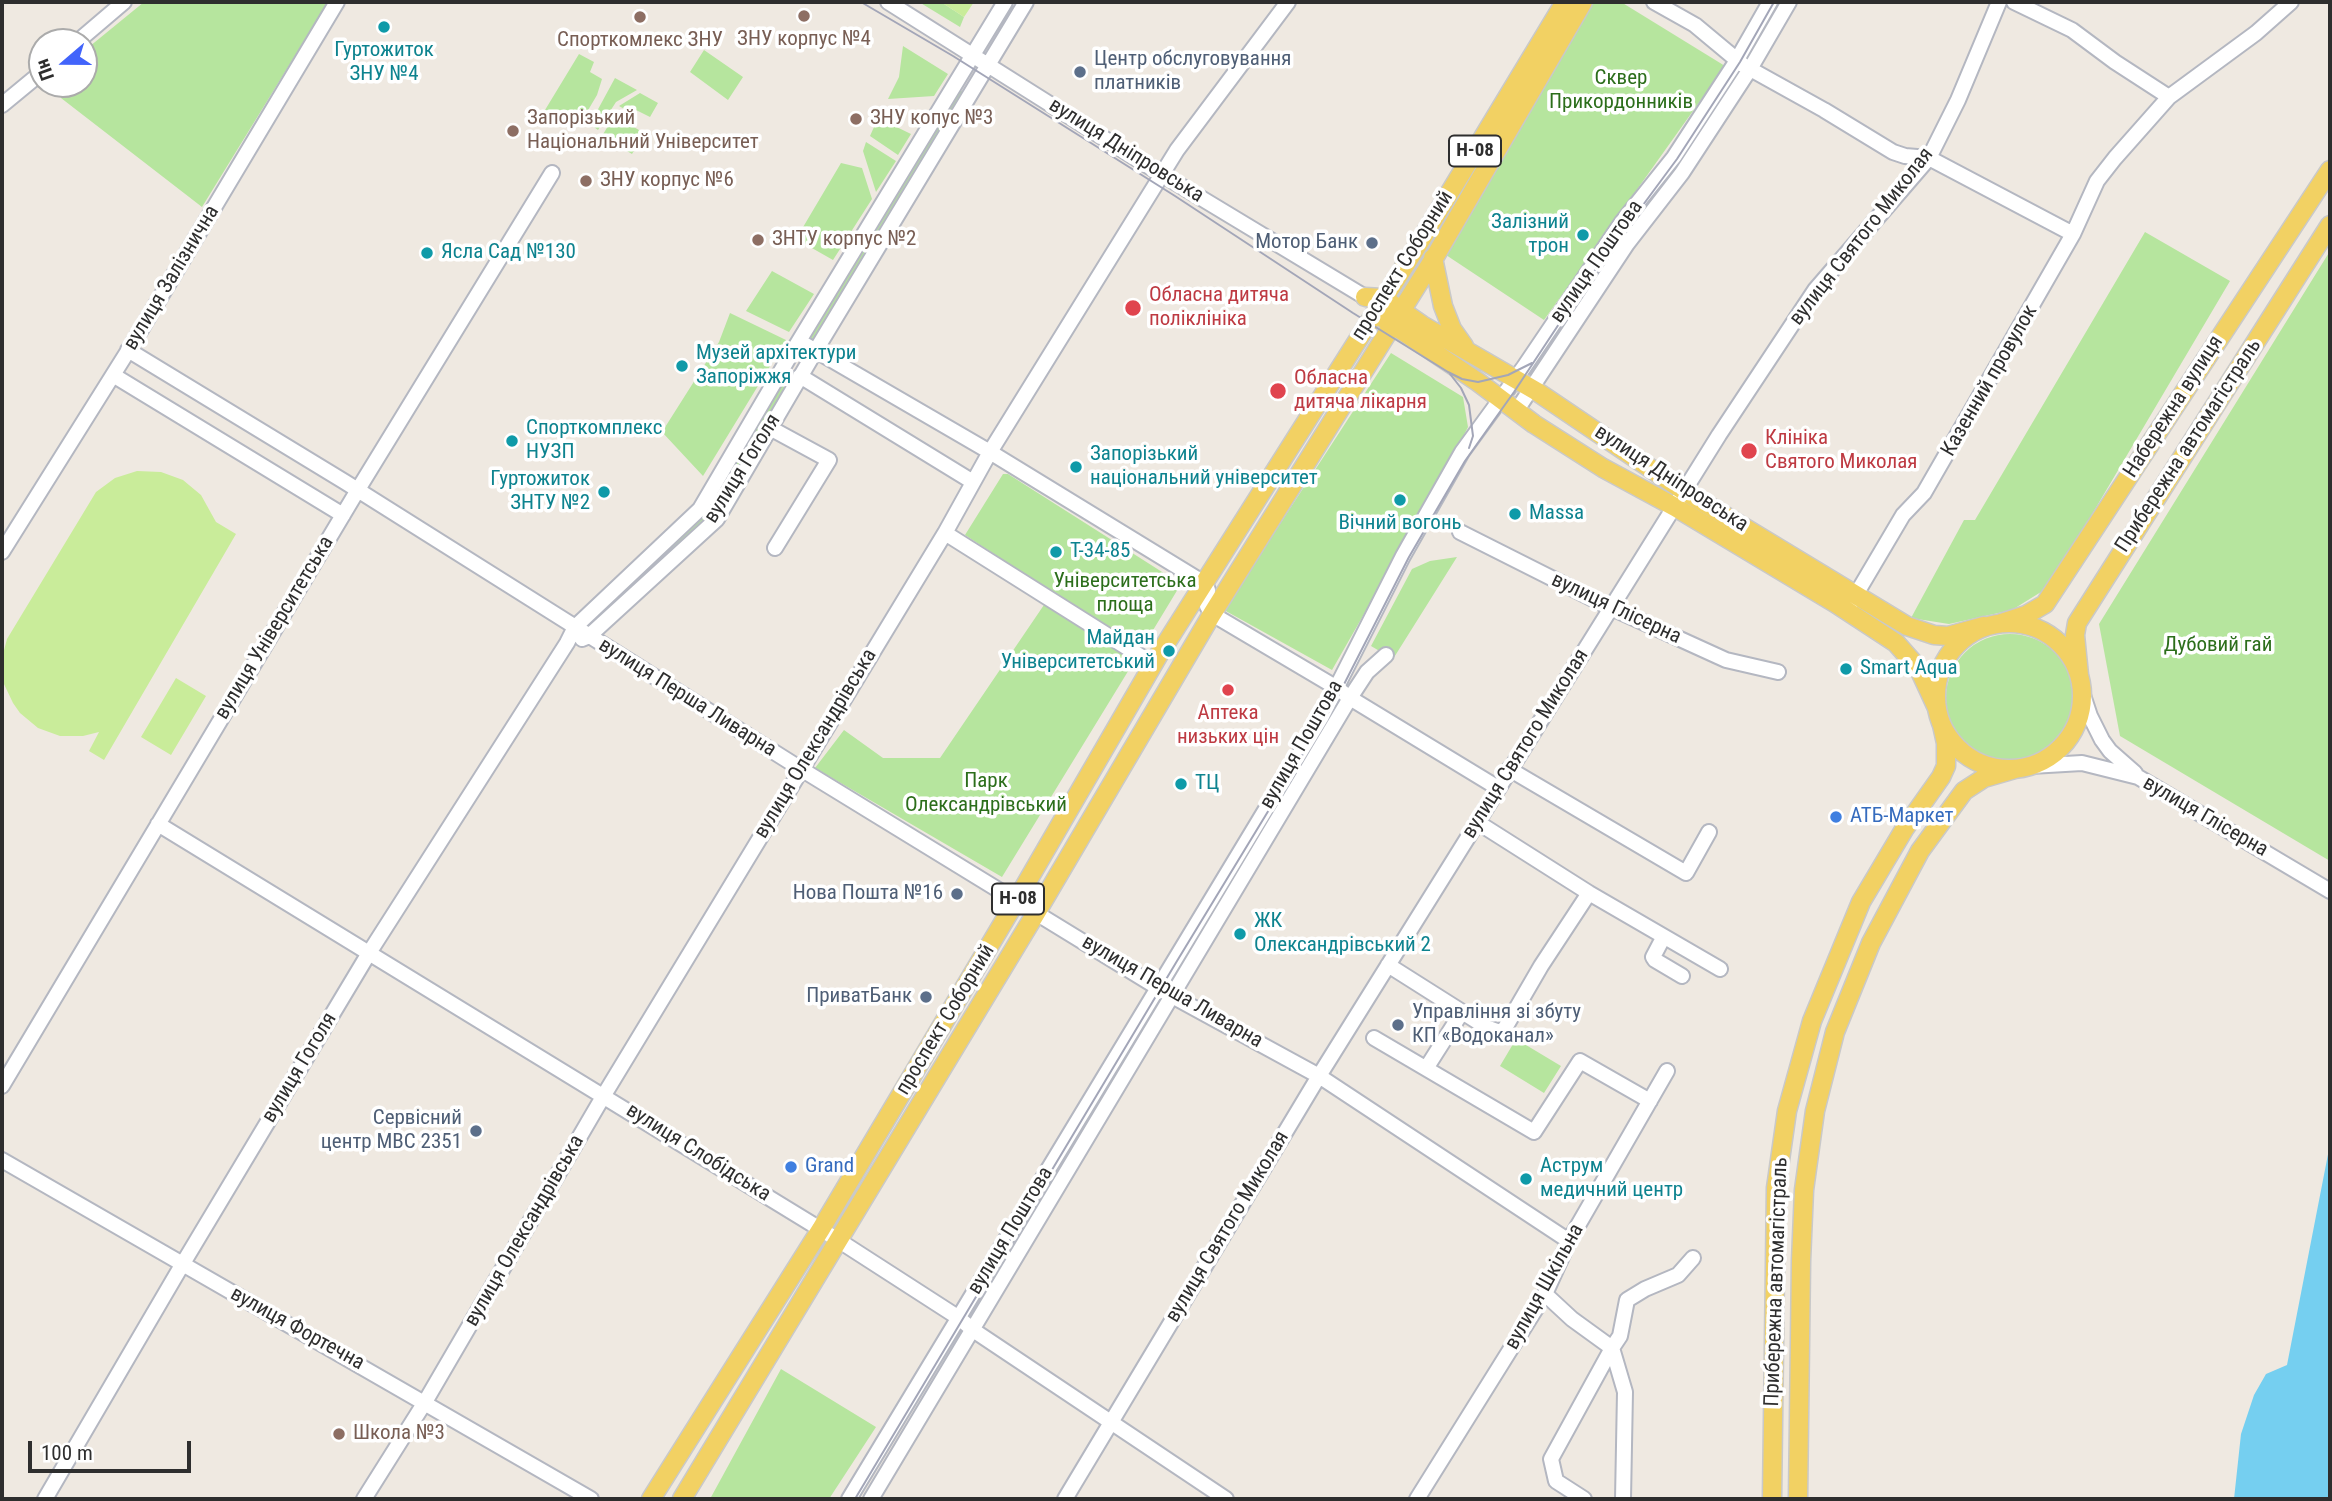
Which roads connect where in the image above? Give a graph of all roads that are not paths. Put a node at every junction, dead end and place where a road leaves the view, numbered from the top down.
1 (124, 2) edge
2 (337, 2) edge
3 (888, 2) edge
4 (1005, 2) edge
5 (1026, 2) edge
6 (1288, 2) edge
7 (1565, 2) edge
8 (1583, 2) edge
9 (1654, 2) edge
10 (1770, 2) edge
11 (1789, 2) edge
12 (1999, 2) edge
13 (2014, 2) edge
14 (2291, 2) edge
15 (93, 28) edge
16 (972, 55) junction
17 (1737, 59) junction
18 (988, 65) junction
19 (1750, 69) junction
20 (28, 84) edge
21 (2169, 97) junction
22 (2, 105) edge
23 (1929, 158) junction
24 (2330, 170) edge
25 (552, 173) dead end
26 (1162, 174) junction
27 (2330, 225) edge
28 (2073, 234) junction
29 (1433, 258) junction
30 (1374, 302) junction
31 (1396, 317) junction
32 (799, 341) junction
33 (128, 350) junction
34 (816, 350) junction
35 (1468, 351) junction
36 (113, 375) junction
37 (800, 376) junction
38 (1514, 380) junction
39 (1531, 389) junction
40 (1500, 398) junction
41 (1517, 410) junction
42 (770, 428) junction
43 (990, 452) junction
44 (972, 482) junction
45 (358, 491) junction
46 (1680, 499) junction
47 (343, 515) junction
48 (1460, 532) dead end
49 (945, 533) junction
50 (775, 548) dead end
51 (2, 552) edge
52 (1204, 583) junction
53 (1857, 595) junction
54 (1611, 608) junction
55 (1846, 610) junction
56 (1212, 614) junction
57 (1993, 625) junction
58 (575, 626) junction
59 (589, 636) junction
60 (567, 643) junction
61 (1386, 655) dead end
62 (1153, 664) junction
63 (1778, 672) dead end
64 (2080, 683) junction
65 (1337, 688) junction
66 (1350, 698) junction
67 (1939, 716) junction
68 (2023, 767) junction
69 (801, 769) junction
70 (1509, 769) junction
71 (2138, 777) junction
72 (1498, 788) junction
73 (1477, 822) junction
74 (158, 824) junction
75 (1709, 832) dead end
76 (2330, 891) edge
77 (1589, 893) junction
78 (1016, 901) junction
79 (1861, 902) junction
80 (1036, 913) junction
81 (1883, 919) junction
82 (1663, 937) junction
83 (1842, 943) junction
84 (369, 953) junction
85 (1866, 957) junction
86 (1388, 965) junction
87 (1720, 969) dead end
88 (1682, 976) dead end
89 (1157, 986) junction
90 (1172, 995) junction
91 (1462, 1012) junction
92 (1374, 1038) dead end
93 (1427, 1068) junction
94 (1667, 1071) dead end
95 (1319, 1076) junction
96 (2, 1086) edge
97 (604, 1095) junction
98 (1650, 1101) junction
99 (2, 1160) edge
100 (821, 1230) junction
101 (838, 1240) junction
102 (1569, 1241) junction
103 (1693, 1258) dead end
104 (182, 1265) junction
105 (1545, 1294) junction
106 (958, 1318) junction
107 (973, 1330) junction
108 (1612, 1348) junction
109 (425, 1402) junction
110 (1110, 1423) junction
111 (45, 1499) edge
112 (364, 1499) edge
113 (592, 1499) edge
114 (651, 1499) edge
115 (682, 1499) edge
116 (849, 1499) edge
117 (871, 1499) edge
118 (1065, 1499) edge
119 (1226, 1499) edge
120 (1417, 1499) edge
121 (1584, 1499) edge
122 (1623, 1499) edge
123 (1772, 1499) edge
124 (1798, 1499) edge

1 - 15 street
2 - 33 street, вулиця Залізнична
3 - 16 street, вулиця Дніпровська
4 - 16 street, вулиця Гоголя
5 - 18 street, вулиця Гоголя
6 - 26 street, вулиця Олександрівська
7 - 30 main road, проспект Соборний / Н-08
8 - 29 main road, проспект Соборний / Н-08
9 - 17 street
10 - 17 street, вулиця Поштова
11 - 19 street, вулиця Поштова
12 - 23 street, вулиця Святого Миколая
13 - 21 street
14 - 21 street, Казенний провулок
16 - 18 street, вулиця Дніпровська
16 - 32 street, вулиця Гоголя
17 - 19 street
17 - 38 street, вулиця Поштова
18 - 26 street, вулиця Дніпровська
18 - 34 street, вулиця Гоголя
19 - 23 street
19 - 39 street, вулиця Поштова
20 - 22 street
21 - 28 street, Казенний провулок
23 - 28 street
23 - 46 street, вулиця Святого Миколая
24 - 57 main road, Набережна вулиця
25 - 45 street, вулиця Університетська
26 - 30 street, вулиця Дніпровська
26 - 43 street, вулиця Олександрівська
27 - 64 main road, Прибережна автомагістраль
28 - 53 street, Казенний провулок
29 - 31 main road, проспект Соборний / Н-08
29 - 35 main road
30 - 31 main road, вулиця Дніпровська
30 - 52 main road, проспект Соборний / Н-08
31 - 35 main road, вулиця Дніпровська
31 - 40 main road, вулиця Дніпровська
31 - 56 main road, проспект Соборний / Н-08
32 - 34 street
32 - 58 street, вулиця Гоголя
33 - 36 street, вулиця Залізнична
33 - 45 street, вулиця Перша Ливарна
34 - 37 street, вулиця Гоголя
34 - 43 street
35 - 38 main road, вулиця Дніпровська
36 - 47 street
36 - 51 street, вулиця Залізнична
37 - 42 street, вулиця Гоголя
37 - 44 street
38 - 39 main road, вулиця Дніпровська
38 - 40 street, вулиця Поштова
39 - 41 street, вулиця Поштова
39 - 46 main road, вулиця Дніпровська
40 - 41 main road, вулиця Дніпровська
40 - 65 street, вулиця Поштова
41 - 46 main road, вулиця Дніпровська
42 - 50 street
42 - 59 street, вулиця Гоголя
43 - 44 street, вулиця Олександрівська
43 - 52 street
44 - 49 street, вулиця Олександрівська
45 - 47 street, вулиця Університетська
45 - 58 street, вулиця Перша Ливарна
46 - 53 main road, вулиця Дніпровська
46 - 54 street, вулиця Святого Миколая
46 - 55 main road, вулиця Дніпровська
47 - 74 street, вулиця Університетська
48 - 54 street, вулиця Глісерна
49 - 62 street
49 - 69 street, вулиця Олександрівська
52 - 56 street
52 - 62 main road, проспект Соборний / Н-08
53 - 55 street, Казенний провулок
53 - 57 main road, вулиця Дніпровська
54 - 63 street, вулиця Глісерна
54 - 70 street, вулиця Святого Миколая
55 - 67 main road, вулиця Дніпровська
56 - 65 street
56 - 80 main road, проспект Соборний / Н-08
57 - 64 main road
57 - 67 main road, Прибережна автомагістраль
58 - 59 street, вулиця Перша Ливарна
58 - 60 street, вулиця Гоголя
59 - 60 street, вулиця Гоголя
59 - 69 street, вулиця Перша Ливарна
60 - 84 street, вулиця Гоголя
61 - 66 street, вулиця Поштова
62 - 78 main road, проспект Соборний / Н-08
64 - 68 main road, Прибережна автомагістраль
64 - 71 street
65 - 66 street
65 - 89 street, вулиця Поштова
66 - 72 street
66 - 90 street, вулиця Поштова
67 - 68 main road
67 - 79 main road, Прибережна автомагістраль
68 - 71 street, вулиця Глісерна
68 - 81 main road, Прибережна автомагістраль
69 - 78 street, вулиця Перша Ливарна
69 - 97 street, вулиця Олександрівська
70 - 72 street, вулиця Святого Миколая
70 - 75 street
71 - 76 street, вулиця Глісерна
72 - 73 street, вулиця Святого Миколая
73 - 77 street
73 - 86 street, вулиця Святого Миколая
74 - 84 street, вулиця Слобідська
74 - 96 street, вулиця Університетська
77 - 82 street
77 - 91 street
78 - 80 street, вулиця Перша Ливарна
78 - 100 main road, проспект Соборний / Н-08
79 - 81 main road
79 - 83 main road, Прибережна автомагістраль
80 - 89 street, вулиця Перша Ливарна
80 - 101 main road, проспект Соборний / Н-08
81 - 85 main road, Прибережна автомагістраль
82 - 87 street
82 - 88 street
83 - 85 main road
83 - 123 main road, Прибережна автомагістраль
84 - 97 street, вулиця Слобідська
84 - 104 street, вулиця Гоголя
85 - 124 main road, Прибережна автомагістраль
86 - 91 street
86 - 95 street, вулиця Святого Миколая
89 - 90 street, вулиця Перша Ливарна
89 - 106 street, вулиця Поштова
90 - 95 street, вулиця Перша Ливарна
90 - 107 street, вулиця Поштова
91 - 93 street
92 - 93 street
93 - 98 street
94 - 98 street, вулиця Шкільна
95 - 102 street, вулиця Перша Ливарна
95 - 110 street, вулиця Святого Миколая
97 - 100 street, вулиця Слобідська
97 - 109 street, вулиця Олександрівська
98 - 102 street, вулиця Шкільна
99 - 104 street, вулиця Фортечна
100 - 101 street, вулиця Слобідська
100 - 114 main road, проспект Соборний / Н-08
101 - 106 street, вулиця Слобідська
101 - 115 main road, проспект Соборний / Н-08
102 - 105 street, вулиця Шкільна
103 - 108 street
104 - 109 street, вулиця Фортечна
104 - 111 street, вулиця Гоголя
105 - 108 street
105 - 120 street, вулиця Шкільна
106 - 107 street, вулиця Слобідська
106 - 116 street, вулиця Поштова
107 - 110 street, вулиця Слобідська
107 - 117 street, вулиця Поштова
108 - 121 street
108 - 122 street
109 - 112 street, вулиця Олександрівська
109 - 113 street, вулиця Фортечна
110 - 118 street, вулиця Святого Миколая
110 - 119 street, вулиця Слобідська

